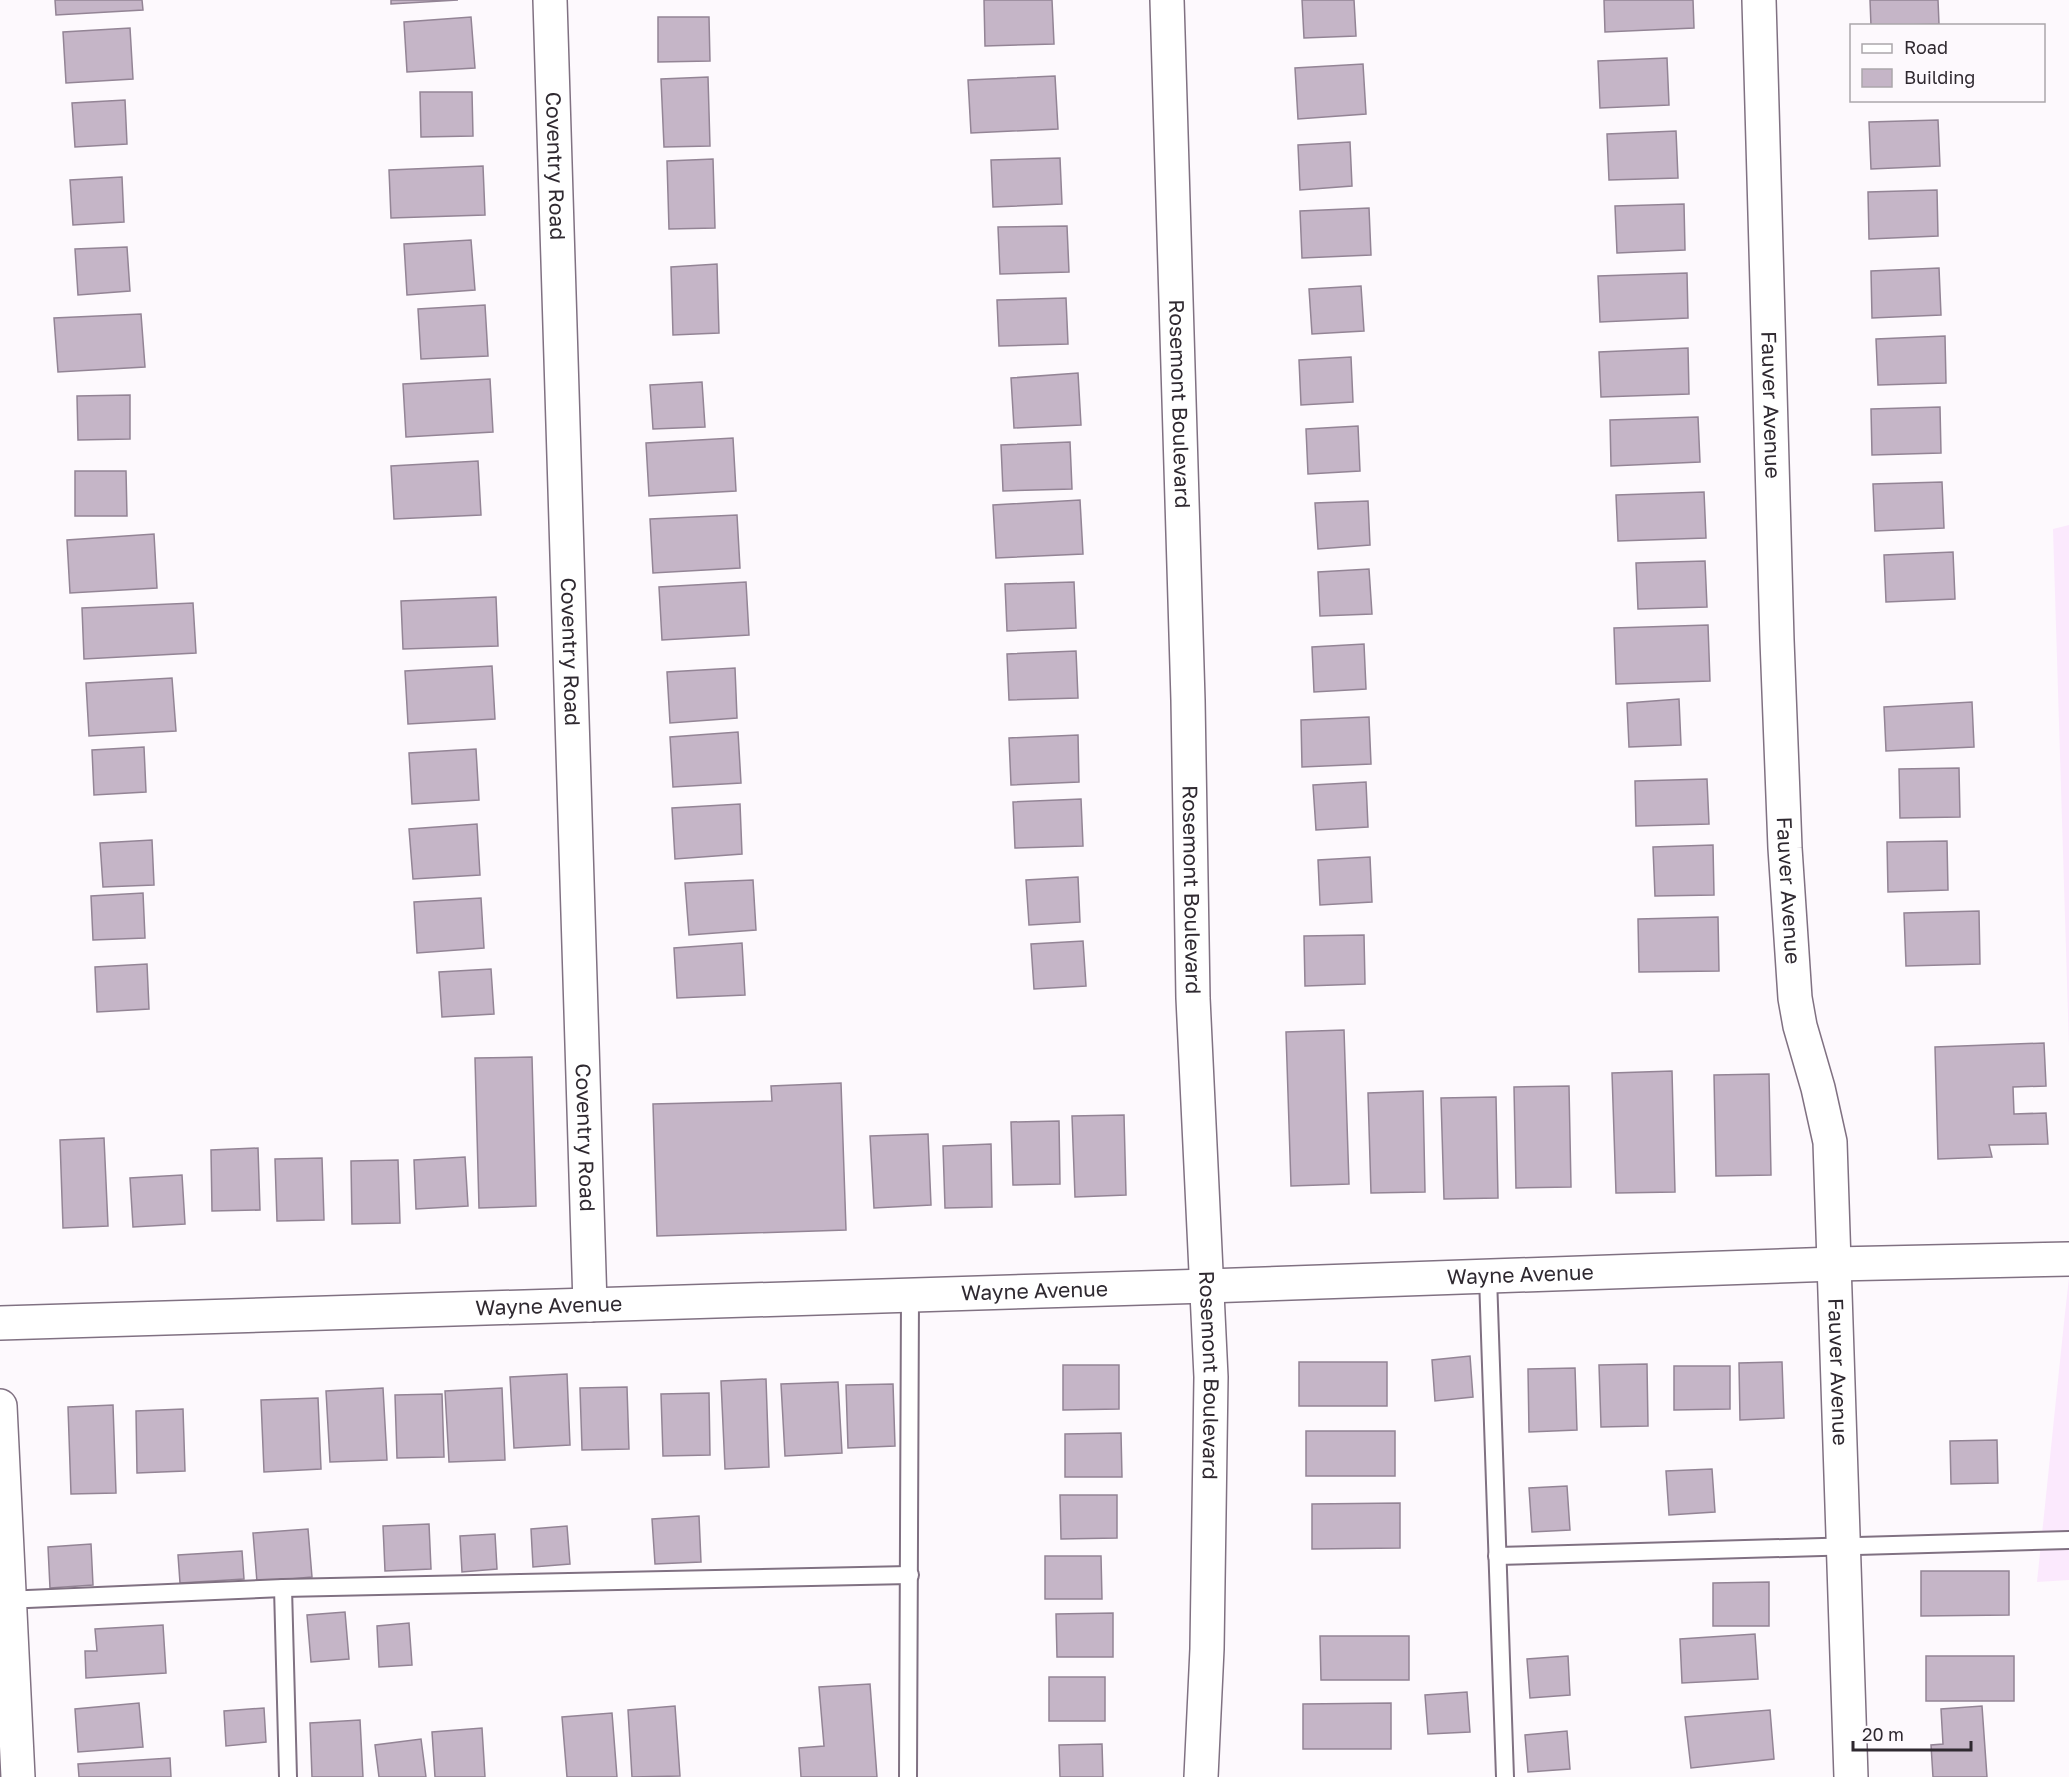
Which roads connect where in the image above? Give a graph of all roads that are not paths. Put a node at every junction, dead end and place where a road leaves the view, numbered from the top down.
1 (550, 0) edge
2 (1167, 0) edge
3 (1759, 0) edge
4 (2069, 1259) edge
5 (1835, 1264) junction
6 (1488, 1276) junction
7 (1207, 1286) junction
8 (910, 1295) junction
9 (590, 1305) junction
10 (0, 1323) edge
11 (0, 1406) edge
12 (2069, 1540) edge
13 (1844, 1546) junction
14 (1497, 1556) junction
15 (910, 1575) junction
16 (283, 1588) junction
17 (4, 1600) edge
18 (18, 1777) edge
19 (288, 1777) edge
20 (908, 1777) edge
21 (1202, 1777) edge
22 (1505, 1777) edge
23 (1851, 1777) edge

1 - 9 street, Coventry Road
2 - 7 street, Rosemont Boulevard
3 - 5 street, Fauver Avenue
4 - 5 street, Wayne Avenue
5 - 6 street, Wayne Avenue
5 - 13 street, Fauver Avenue
6 - 7 street, Wayne Avenue
6 - 14 lane
7 - 8 street, Wayne Avenue
7 - 21 street, Rosemont Boulevard
8 - 9 street, Wayne Avenue
8 - 15 lane
9 - 10 street, Wayne Avenue
11 - 17 street
12 - 13 lane
13 - 14 lane
13 - 23 street, Fauver Avenue
14 - 22 lane
15 - 16 lane
15 - 20 lane
16 - 17 lane
16 - 19 lane
17 - 18 street

